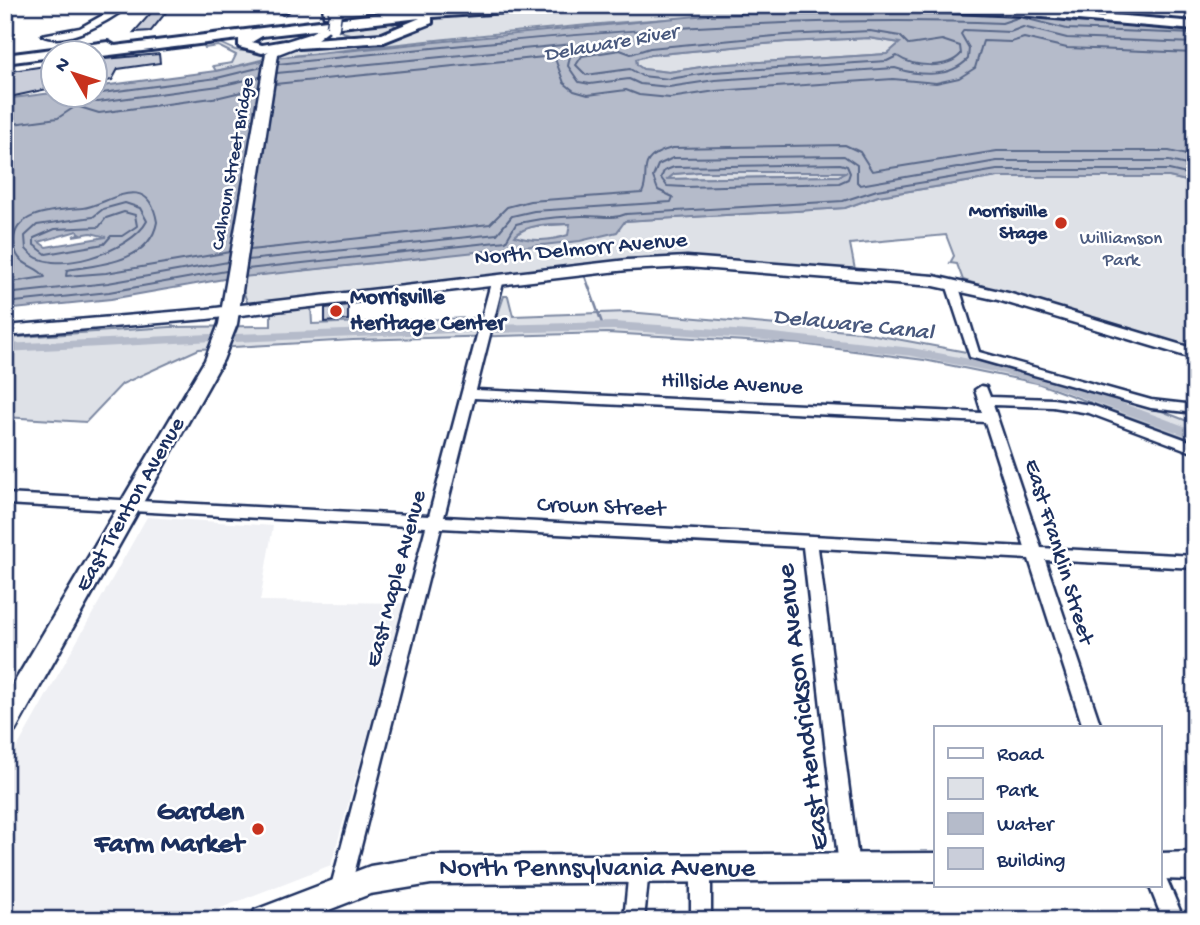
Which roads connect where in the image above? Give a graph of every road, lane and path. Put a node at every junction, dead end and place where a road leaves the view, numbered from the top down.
1 (127, 5) edge
2 (394, 5) edge
3 (459, 5) edge
4 (553, 5) edge
5 (886, 5) edge
6 (1131, 5) edge
7 (1139, 5) edge
8 (1083, 6) edge
9 (332, 8) edge
10 (285, 9) edge
11 (497, 9) junction
12 (1195, 9) edge
13 (1050, 10) edge
14 (374, 16) junction
15 (1195, 18) edge
16 (307, 22) junction
17 (1150, 23) junction
18 (1195, 26) edge
19 (266, 28) junction
20 (330, 28) junction
21 (82, 30) dead end
22 (200, 39) junction
23 (299, 44) junction
24 (108, 46) edge
25 (108, 50) edge
26 (276, 51) junction
27 (38, 57) edge
28 (5, 61) edge
29 (234, 278) joint
30 (498, 279) junction
31 (952, 284) junction
32 (228, 317) junction
33 (5, 331) edge
34 (1195, 354) edge
35 (471, 394) junction
36 (1195, 409) edge
37 (991, 418) junction
38 (1195, 448) edge
39 (5, 499) edge
40 (132, 506) junction
41 (437, 522) junction
42 (810, 541) junction
43 (1034, 553) junction
44 (1195, 562) edge
45 (5, 723) edge
46 (1092, 726) edge
47 (1162, 866) edge
48 (1195, 866) edge
49 (849, 867) junction
50 (934, 867) edge
51 (701, 868) junction
52 (639, 869) junction
53 (1159, 886) edge
54 (324, 903) edge
55 (265, 920) edge
56 (634, 920) edge
57 (701, 920) edge
58 (1174, 920) edge

1 - 21 street
2 - 14 highway
3 - 14 highway
4 - 11 highway
5 - 13 highway
6 - 12 highway
7 - 12 highway
8 - 13 highway
8 - 15 highway, bridge
8 - 17 highway
9 - 20 main road
10 - 16 highway
10 - 19 highway
11 - 14 highway
11 - 23 highway
13 - 17 highway
14 - 16 highway
14 - 19 highway
14 - 20 highway
16 - 19 highway
17 - 18 highway
19 - 22 highway
19 - 24 highway
19 - 26 highway
20 - 23 main road
20 - 26 main road
22 - 25 highway
22 - 26 highway
23 - 26 main road
26 - 29 main road, Calhoun Street Bridge
27 - 28 highway
29 - 32 main road, East Trenton Avenue
30 - 31 main road, North Delmorr Avenue
30 - 32 main road, North Delmorr Avenue
30 - 35 street, East Maple Avenue
31 - 34 main road, North Delmorr Avenue
31 - 36 street
32 - 33 main road, North Delmorr Avenue
32 - 40 main road, East Trenton Avenue
35 - 37 street, Hillside Avenue
35 - 41 street, East Maple Avenue
37 - 38 street, East Franklin Street
37 - 43 street, East Franklin Street
39 - 40 street, Crown Street
40 - 41 street, Crown Street
40 - 45 main road, East Trenton Avenue
41 - 42 street, Crown Street
41 - 54 street, East Maple Avenue
42 - 43 street, Crown Street
42 - 49 street, East Hendrickson Avenue
43 - 44 street, Crown Street
43 - 46 street, East Franklin Street
47 - 48 main road
49 - 50 main road, North Pennsylvania Avenue
49 - 51 main road, North Pennsylvania Avenue
51 - 52 main road, North Pennsylvania Avenue
51 - 57 street
52 - 54 main road, North Pennsylvania Avenue
52 - 56 street
53 - 58 street
54 - 55 main road, North Pennsylvania Avenue

